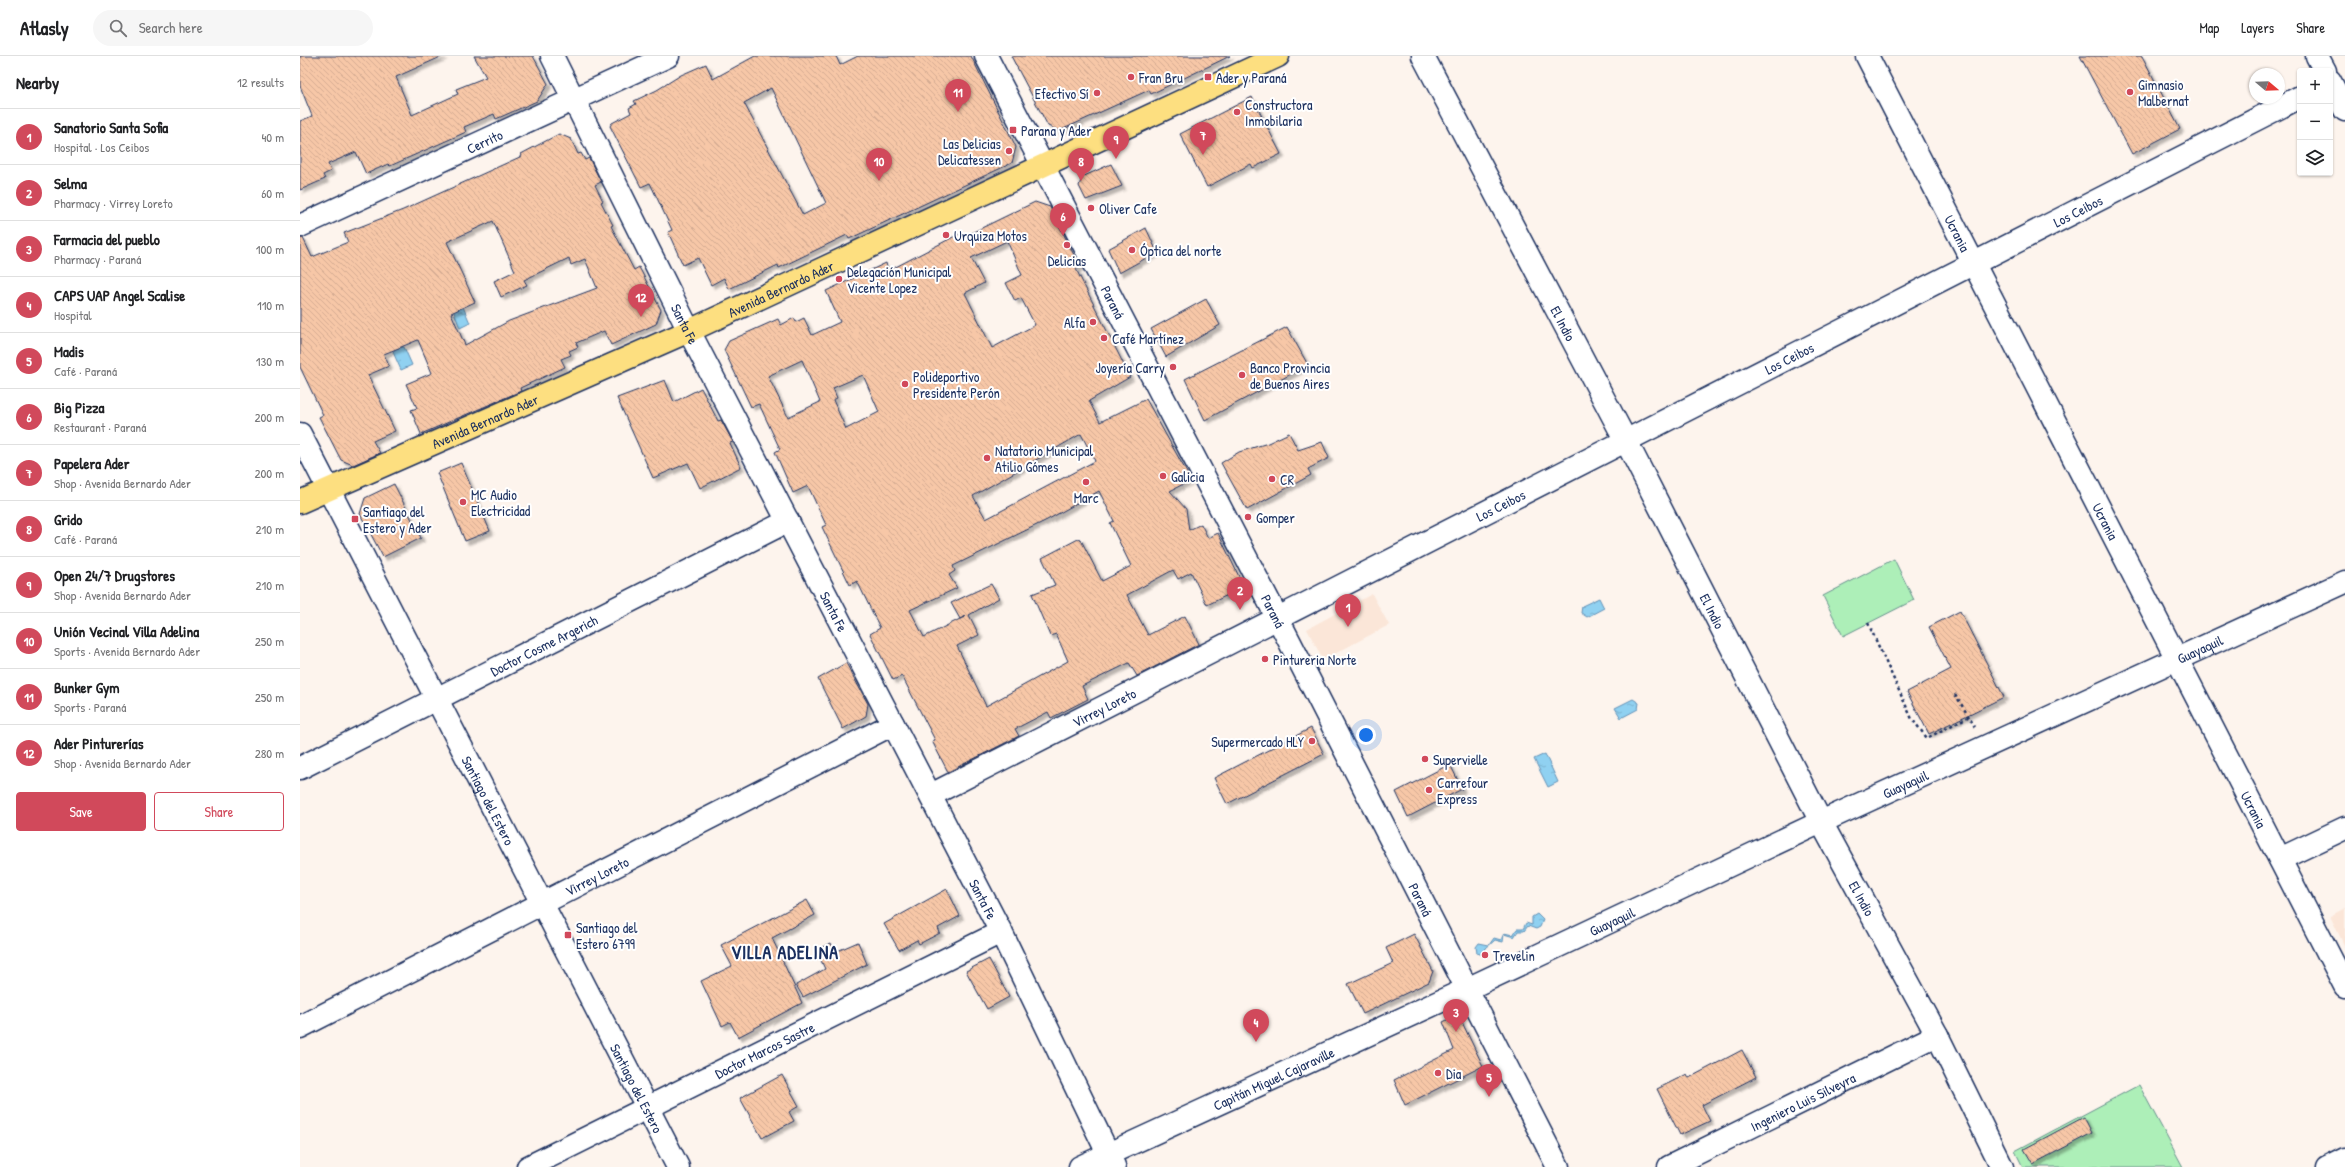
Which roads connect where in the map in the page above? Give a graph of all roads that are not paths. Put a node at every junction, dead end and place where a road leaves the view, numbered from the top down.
1 (552, 56) edge
2 (668, 56) edge
3 (986, 56) edge
4 (1278, 56) edge
5 (1423, 56) edge
6 (1867, 56) edge
7 (2317, 56) edge
8 (2323, 68) edge
9 (2345, 74) edge
10 (2333, 80) edge
11 (2333, 87) edge
12 (575, 99) junction
13 (2297, 99) edge
14 (2345, 110) edge
15 (1043, 168) junction
16 (300, 226) edge
17 (1974, 263) junction
18 (689, 331) junction
19 (300, 434) edge
20 (1626, 441) junction
21 (329, 488) junction
22 (300, 502) edge
23 (788, 521) junction
24 (2345, 582) edge
25 (1278, 619) junction
26 (2177, 659) junction
27 (438, 699) junction
28 (893, 724) junction
29 (300, 768) edge
30 (931, 795) junction
31 (1821, 822) junction
32 (2345, 828) edge
33 (2280, 859) junction
34 (542, 903) junction
35 (1001, 932) junction
36 (2345, 986) edge
37 (1467, 989) junction
38 (300, 1026) edge
39 (1937, 1035) junction
40 (647, 1106) junction
41 (2345, 1158) edge
42 (1111, 1161) edge
43 (528, 1167) edge
44 (678, 1167) edge
45 (1080, 1167) edge
46 (1558, 1167) edge
47 (1669, 1167) edge
48 (2002, 1167) edge
49 (2327, 1167) edge

1 - 12 street, Santa Fe
2 - 12 street, Cerrito
3 - 15 street, Paraná
4 - 15 main road, Avenida Bernardo Ader
5 - 20 street, El Indio
6 - 17 street, Ucrania
7 - 8 street
9 - 10 street
11 - 14 street
12 - 16 street, Cerrito
12 - 18 street, Santa Fe
13 - 17 street, Los Ceibos
15 - 18 main road, Avenida Bernardo Ader
15 - 25 street, Paraná
17 - 20 street, Los Ceibos
17 - 26 street, Ucrania
18 - 21 main road, Avenida Bernardo Ader
18 - 23 street, Santa Fe
19 - 21 street, Santiago del Estero
20 - 25 street, Los Ceibos
20 - 31 street, El Indio
21 - 22 main road, Avenida Bernardo Ader
21 - 27 street, Santiago del Estero
23 - 27 street, Doctor Cosme Argerich
23 - 28 street, Santa Fe
24 - 26 street, Guayaquil
25 - 30 street, Virrey Loreto
25 - 37 street, Paraná
26 - 31 street, Guayaquil
26 - 33 street, Ucrania
27 - 29 street, Doctor Cosme Argerich
27 - 34 street, Santiago del Estero
28 - 30 street, Santa Fe
28 - 34 street, Virrey Loreto
30 - 35 street, Santa Fe
31 - 37 street, Guayaquil
31 - 39 street, El Indio
32 - 33 street
33 - 36 street, Ucrania
34 - 38 street, Virrey Loreto
34 - 40 street, Santiago del Estero
35 - 40 street, Doctor Marcos Sastre
35 - 42 street, Santa Fe
37 - 42 street, Capitán Miguel Cajaraville
37 - 46 street, Paraná
39 - 47 street, Ingeniero Luis Silveyra
39 - 48 street, El Indio
40 - 43 street, Doctor Marcos Sastre
40 - 44 street, Santiago del Estero
41 - 49 street
42 - 45 street, Capitán Miguel Cajaraville

